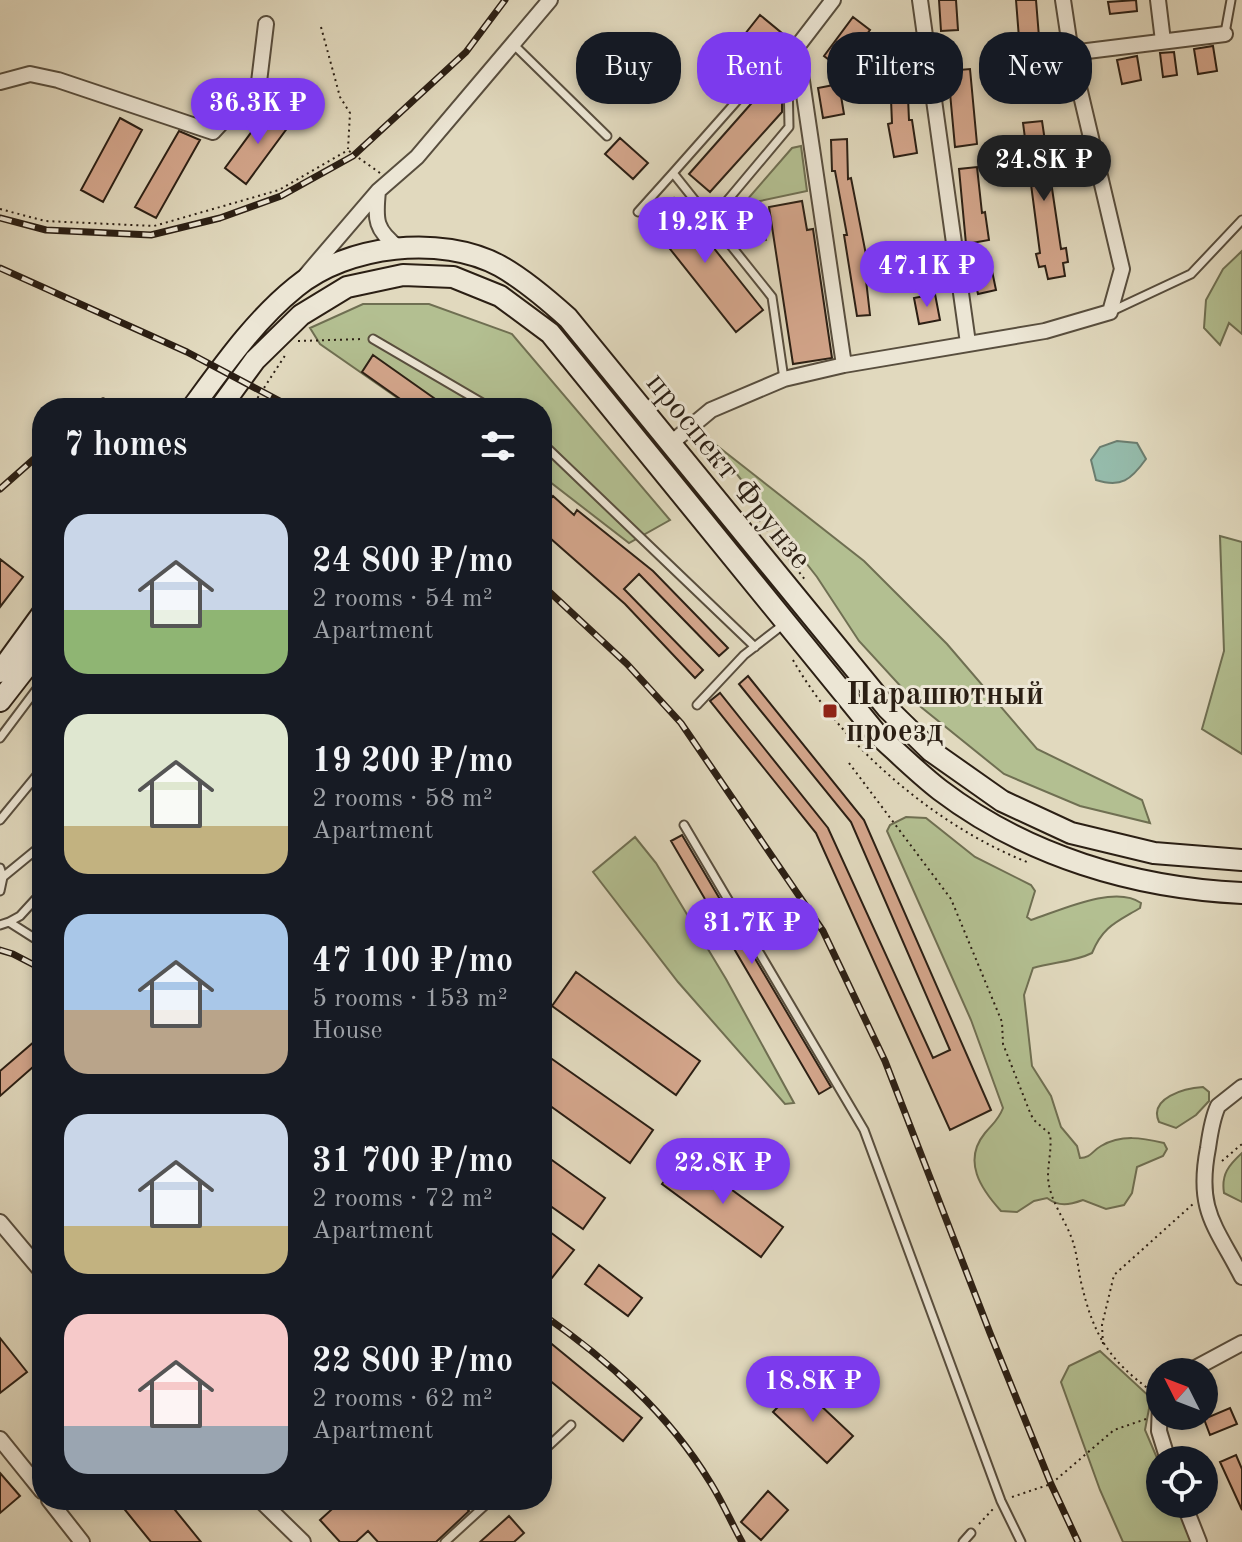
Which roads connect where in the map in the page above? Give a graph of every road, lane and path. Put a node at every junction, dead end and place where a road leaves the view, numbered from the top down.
1 (550, 0) edge
2 (833, 0) edge
3 (920, 0) edge
4 (1063, 0) edge
5 (1158, 0) edge
6 (1231, 0) edge
7 (266, 24) dead end
8 (321, 27) dead end
9 (808, 32) edge
10 (1068, 32) edge
11 (1225, 34) joint
12 (1163, 41) junction
13 (513, 44) junction
14 (1092, 50) edge
15 (0, 82) edge
16 (734, 104) edge
17 (792, 104) edge
18 (800, 104) edge
19 (1083, 104) edge
20 (607, 136) dead end
21 (348, 150) junction
22 (673, 173) junction
23 (384, 186) junction
24 (0, 209) edge
25 (638, 212) dead end
26 (711, 220) junction
27 (1242, 220) edge
28 (399, 248) junction
29 (298, 285) junction
30 (1110, 312) junction
31 (373, 339) joint
32 (295, 341) dead end
33 (968, 343) junction
34 (286, 355) dead end
35 (844, 365) junction
36 (784, 379) junction
37 (199, 398) edge
38 (227, 398) edge
39 (258, 398) edge
40 (474, 398) edge
41 (670, 444) junction
42 (552, 453) edge
43 (786, 623) junction
44 (32, 628) edge
45 (755, 647) junction
46 (32, 660) edge
47 (0, 672) edge
48 (32, 695) edge
49 (0, 701) edge
50 (697, 705) dead end
51 (0, 738) edge
52 (849, 763) dead end
53 (32, 781) edge
54 (0, 820) edge
55 (684, 825) dead end
56 (32, 853) edge
57 (1242, 860) edge
58 (0, 868) edge
59 (3, 877) junction
60 (0, 891) edge
61 (1242, 893) edge
62 (32, 903) edge
63 (4, 924) edge
64 (32, 938) edge
65 (1242, 1087) edge
66 (1242, 1144) edge
67 (1202, 1177) junction
68 (1204, 1196) junction
69 (0, 1222) edge
70 (32, 1260) edge
71 (1242, 1277) edge
72 (1242, 1343) edge
73 (1103, 1345) junction
74 (1214, 1358) edge
75 (1146, 1391) edge
76 (1146, 1413) edge
77 (571, 1425) dead end
78 (0, 1439) edge
79 (552, 1443) edge
80 (32, 1479) edge
81 (1001, 1501) junction
82 (57, 1510) edge
83 (270, 1510) edge
84 (480, 1510) edge
85 (1190, 1518) edge
86 (971, 1533) joint
87 (82, 1542) edge
88 (303, 1542) edge
89 (445, 1542) edge
90 (963, 1542) edge
91 (1021, 1542) edge
92 (1199, 1542) edge

1 - 13 street
2 - 9 street
3 - 33 street
4 - 10 street
5 - 12 street
6 - 11 lane
7 - 15 street
8 - 21 path
11 - 12 street
12 - 14 street
13 - 20 lane
13 - 23 street
16 - 22 lane
17 - 26 lane
18 - 35 street
19 - 30 street
21 - 23 path
21 - 24 path
22 - 25 lane
22 - 26 lane
23 - 28 street
23 - 29 street
26 - 36 lane
27 - 30 lane
28 - 29 main road, проспект Фрунзе
28 - 41 main road, проспект Фрунзе
29 - 37 main road, проспект Фрунзе
30 - 33 street
31 - 32 path
31 - 40 lane
33 - 35 street
34 - 39 path
35 - 36 street
36 - 41 street
38 - 43 main road, проспект Фрунзе
41 - 57 main road, проспект Фрунзе
42 - 45 lane
43 - 45 lane
43 - 61 main road, проспект Фрунзе
44 - 47 main road
45 - 50 lane
46 - 49 main road
48 - 51 lane
52 - 73 path
53 - 54 lane
55 - 81 lane
56 - 59 lane
58 - 59 lane
59 - 60 lane
62 - 63 lane
63 - 64 lane
65 - 67 street
66 - 67 path
67 - 68 street
68 - 71 street
68 - 73 path
69 - 70 street
72 - 74 street
73 - 75 path
76 - 81 path
77 - 79 lane
78 - 80 street
81 - 86 path
81 - 91 lane
82 - 87 street
83 - 88 street
84 - 89 lane
85 - 92 street
86 - 90 lane

